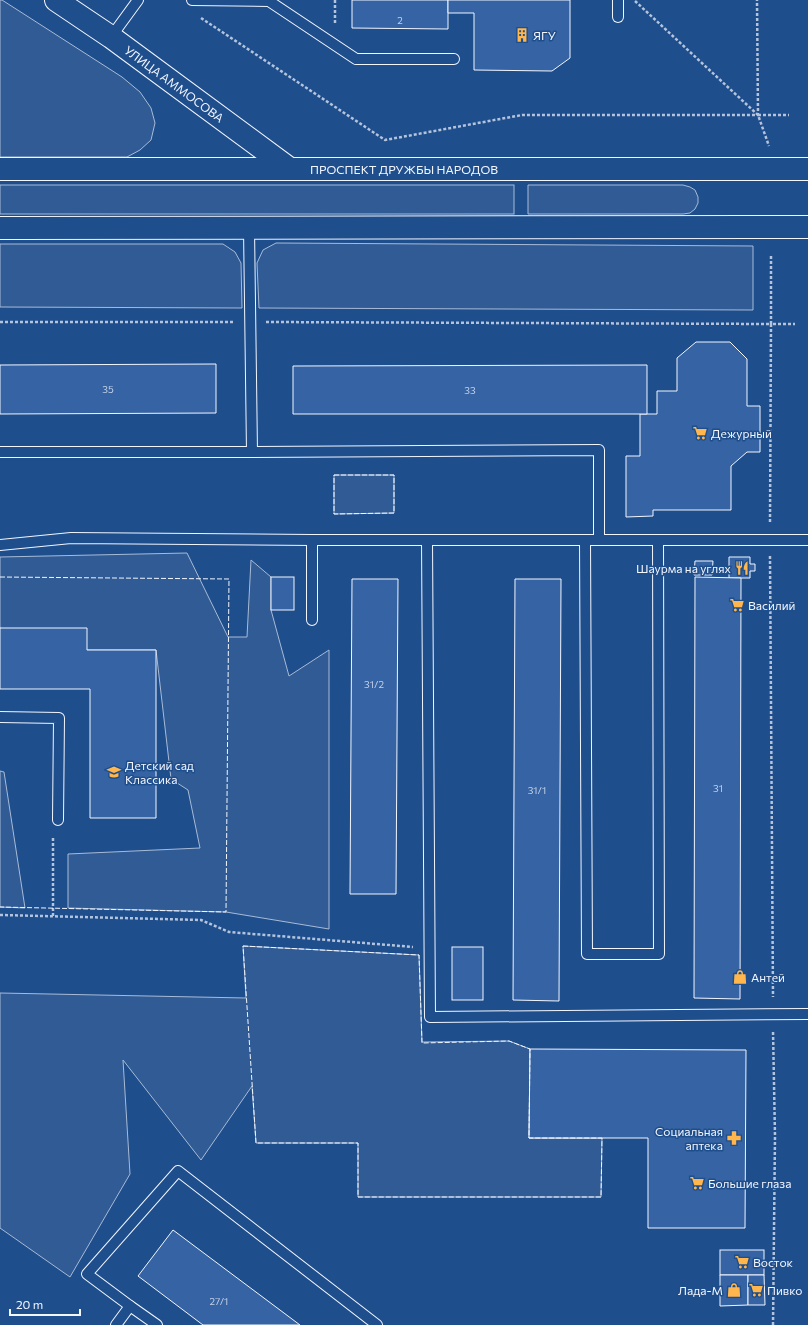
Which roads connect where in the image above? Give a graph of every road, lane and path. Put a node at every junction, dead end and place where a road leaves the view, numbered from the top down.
1 (56, 0) edge
2 (138, 0) edge
3 (192, 0) edge
4 (618, 0) edge
5 (634, 0) edge
6 (757, 0) edge
7 (618, 16) dead end
8 (201, 18) dead end
9 (111, 38) junction
10 (454, 59) dead end
11 (758, 115) junction
12 (789, 115) dead end
13 (769, 148) dead end
14 (0, 169) edge
15 (290, 169) junction
16 (808, 169) edge
17 (808, 227) edge
18 (0, 228) edge
19 (248, 228) junction
20 (771, 256) dead end
21 (0, 322) edge
22 (250, 322) junction
23 (771, 324) junction
24 (795, 324) dead end
25 (0, 452) edge
26 (252, 452) junction
27 (312, 540) junction
28 (427, 540) junction
29 (585, 540) junction
30 (599, 540) junction
31 (658, 540) junction
32 (770, 540) junction
33 (808, 540) edge
34 (0, 545) edge
35 (312, 620) dead end
36 (0, 717) edge
37 (58, 820) joint
38 (0, 915) edge
39 (52, 916) junction
40 (430, 949) junction
41 (808, 1014) edge
42 (773, 1015) junction
43 (130, 1306) junction
44 (116, 1325) edge
45 (157, 1325) edge
46 (377, 1325) edge
47 (773, 1325) edge

1 - 9 street, УЛИЦА АММОСОВА
2 - 9 lane
3 - 10 lane
4 - 7 lane
5 - 11 path
6 - 11 path
8 - 11 path
9 - 15 street, УЛИЦА АММОСОВА
11 - 12 path
11 - 13 path
14 - 15 street, ПРОСПЕКТ ДРУЖБЫ НАРОДОВ
15 - 16 street, ПРОСПЕКТ ДРУЖБЫ НАРОДОВ
17 - 19 street
18 - 19 street
19 - 22 lane
20 - 23 path
21 - 22 path
22 - 23 path
22 - 26 lane
23 - 24 path
23 - 32 path
25 - 26 lane
26 - 30 lane
27 - 28 lane
27 - 34 lane
27 - 35 lane
28 - 29 lane
28 - 40 lane
29 - 30 lane
29 - 31 lane
30 - 31 lane
31 - 32 lane
32 - 33 lane
32 - 42 path
36 - 37 lane
37 - 39 path
38 - 39 path
39 - 40 path
40 - 42 lane
41 - 42 lane
42 - 47 path
43 - 44 lane
43 - 45 lane
43 - 46 lane

